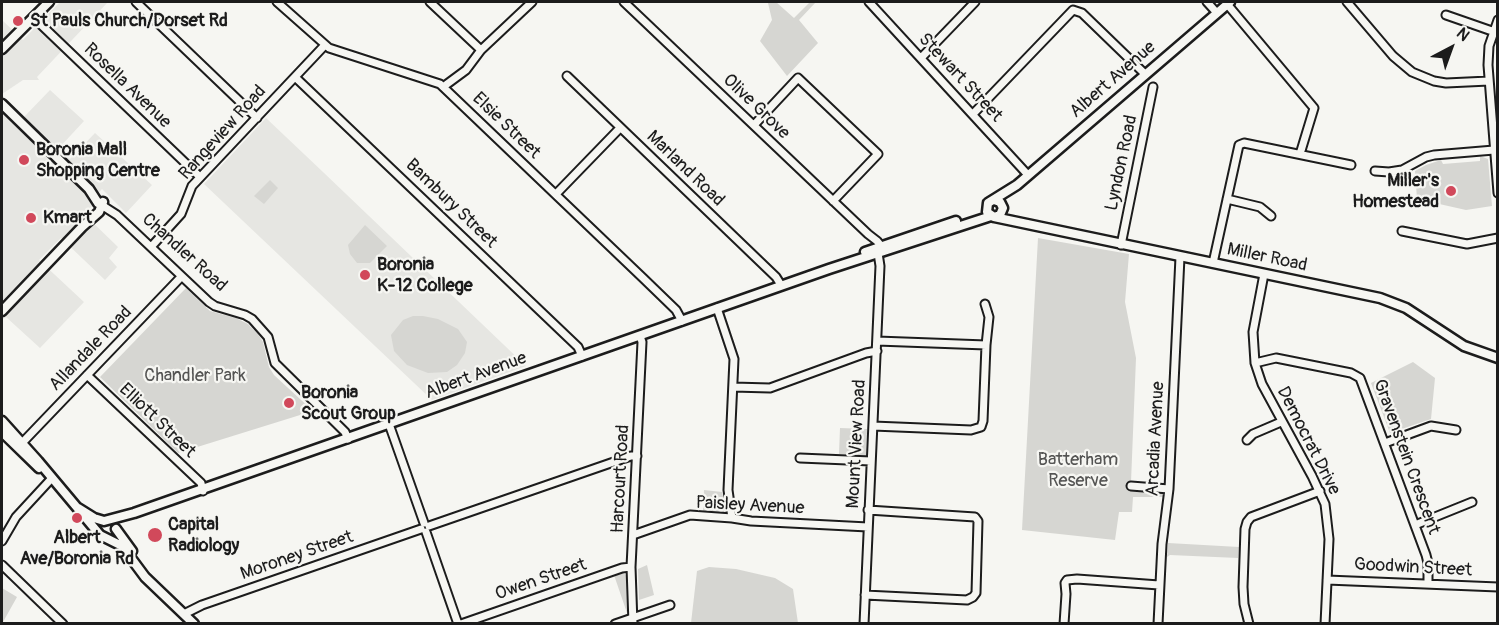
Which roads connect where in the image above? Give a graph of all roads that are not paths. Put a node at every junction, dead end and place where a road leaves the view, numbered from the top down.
1 (47, 2) edge
2 (135, 2) edge
3 (277, 2) edge
4 (430, 2) edge
5 (532, 2) edge
6 (624, 2) edge
7 (869, 2) edge
8 (975, 2) edge
9 (1208, 2) edge
10 (1347, 2) edge
11 (1229, 3) edge
12 (1217, 13) junction
13 (1446, 15) dead end
14 (33, 17) junction
15 (1497, 20) edge
16 (1492, 31) junction
17 (325, 45) junction
18 (2, 49) edge
19 (481, 50) junction
20 (921, 58) junction
21 (1145, 74) junction
22 (567, 76) dead end
23 (295, 77) junction
24 (1489, 81) junction
25 (443, 87) junction
26 (1153, 87) dead end
27 (2, 104) edge
28 (1494, 108) edge
29 (973, 114) junction
30 (257, 118) junction
31 (754, 125) junction
32 (620, 128) junction
33 (1494, 150) junction
34 (1300, 154) junction
35 (1351, 165) dead end
36 (1375, 171) dead end
37 (1497, 171) edge
38 (1028, 175) junction
39 (200, 177) junction
40 (1497, 193) edge
41 (556, 194) junction
42 (1227, 200) junction
43 (833, 201) junction
44 (101, 204) junction
45 (1000, 205) junction
46 (990, 214) junction
47 (1270, 216) dead end
48 (1017, 223) junction
49 (1402, 231) dead end
50 (1497, 238) edge
51 (1121, 244) junction
52 (151, 247) junction
53 (879, 250) junction
54 (1180, 256) junction
55 (1214, 263) junction
56 (1264, 274) junction
57 (181, 277) junction
58 (781, 285) junction
59 (985, 304) dead end
60 (717, 308) junction
61 (2, 311) edge
62 (682, 321) junction
63 (640, 336) junction
64 (877, 341) junction
65 (987, 345) junction
66 (877, 351) junction
67 (582, 356) junction
68 (1497, 358) edge
69 (1255, 363) junction
70 (87, 375) junction
71 (733, 387) junction
72 (2, 421) edge
73 (1281, 422) junction
74 (389, 424) junction
75 (873, 426) junction
76 (1456, 430) dead end
77 (2, 432) edge
78 (348, 439) junction
79 (1247, 440) dead end
80 (22, 443) junction
81 (1385, 443) junction
82 (637, 456) junction
83 (800, 458) dead end
84 (871, 461) junction
85 (51, 478) junction
86 (1131, 486) dead end
87 (1169, 489) junction
88 (203, 490) junction
89 (1320, 491) junction
90 (1472, 502) dead end
91 (78, 508) junction
92 (868, 510) junction
93 (732, 518) junction
94 (111, 524) junction
95 (1415, 525) junction
96 (425, 527) junction
97 (868, 527) junction
98 (98, 532) junction
99 (633, 535) junction
100 (108, 538) junction
101 (2, 541) edge
102 (2, 565) edge
103 (631, 567) junction
104 (141, 570) junction
105 (1327, 580) junction
106 (1428, 584) junction
107 (1159, 585) junction
108 (1497, 587) edge
109 (865, 595) junction
110 (670, 605) dead end
111 (184, 614) junction
112 (633, 620) edge
113 (192, 623) edge
114 (63, 624) edge
115 (459, 624) edge
116 (615, 624) edge
117 (864, 624) edge
118 (1064, 624) edge
119 (1158, 624) edge
120 (1250, 624) edge
121 (1325, 624) edge

1 - 14 main road
2 - 30 street
3 - 17 street, Elsie Street
4 - 19 street
5 - 19 street
6 - 31 street, Olive Grove
7 - 20 street, Stewart Street
8 - 20 street
9 - 12 street
10 - 24 street
11 - 12 main road, Albert Avenue
11 - 34 street
12 - 21 main road, Albert Avenue
13 - 16 street
14 - 18 main road
14 - 39 street, Rosella Avenue
15 - 16 street
16 - 24 street
17 - 23 street, Rangeview Road
17 - 25 street, Elsie Street
19 - 25 street
20 - 29 street, Stewart Street
21 - 29 street
21 - 38 main road, Albert Avenue
22 - 32 street, Marland Road
23 - 30 street, Rangeview Road
23 - 67 street, Bambury Street
24 - 28 street
25 - 41 street, Elsie Street
26 - 51 street, Lyndon Road
27 - 44 main road, Chandler Road
28 - 33 street
29 - 38 street, Stewart Street
30 - 39 street, Rangeview Road
31 - 43 street, Olive Grove
31 - 43 street
32 - 41 street
32 - 58 street, Marland Road
33 - 36 street
33 - 37 street
34 - 35 street
34 - 42 street
37 - 40 street
38 - 45 main road, Albert Avenue
39 - 52 street, Rangeview Road
41 - 62 street, Elsie Street
42 - 47 street
42 - 55 street
43 - 53 street, Olive Grove
44 - 52 street, Chandler Road
44 - 61 main road
45 - 46 main road
45 - 46 main road
45 - 48 main road
46 - 48 main road, Miller Road
46 - 53 main road, Albert Avenue
48 - 51 main road, Miller Road
49 - 50 street
51 - 54 main road, Miller Road
52 - 57 street, Chandler Road
53 - 58 main road, Albert Avenue
53 - 64 street, Mount View Road
54 - 55 main road, Miller Road
54 - 87 street, Arcadia Avenue
55 - 56 main road, Miller Road
56 - 68 main road, Miller Road
56 - 69 street, Democrat Drive
57 - 70 street, Allandale Road
57 - 78 street, Chandler Road
58 - 60 main road, Albert Avenue
59 - 65 street
60 - 62 main road, Albert Avenue
60 - 71 street
62 - 63 main road, Albert Avenue
63 - 67 main road, Albert Avenue
63 - 82 street, Harcourt Road
64 - 65 street
64 - 66 street, Mount View Road
65 - 75 street
66 - 71 street
66 - 75 street, Mount View Road
67 - 74 main road, Albert Avenue
69 - 73 street, Democrat Drive
69 - 81 street, Gravenstein Crescent
70 - 80 street, Allandale Road
70 - 88 street, Elliott Street
71 - 93 street
72 - 80 main road
73 - 79 street
73 - 89 street, Democrat Drive
74 - 78 main road, Albert Avenue
74 - 96 street
75 - 84 street, Mount View Road
76 - 81 street
77 - 85 main road
78 - 88 main road, Albert Avenue
80 - 85 main road
81 - 95 street, Gravenstein Crescent
82 - 96 street, Moroney Street
82 - 99 street, Harcourt Road
83 - 84 street
84 - 92 street, Mount View Road
85 - 91 main road
85 - 101 street
86 - 87 street
87 - 107 street, Arcadia Avenue
88 - 94 main road, Albert Avenue
89 - 105 street, Democrat Drive
89 - 120 street
90 - 95 street
91 - 94 main road
91 - 98 main road
92 - 97 street, Mount View Road
92 - 109 street
93 - 97 street, Paisley Avenue
93 - 99 street, Paisley Avenue
94 - 98 main road
94 - 100 main road
94 - 104 main road
95 - 106 street, Gravenstein Crescent
96 - 111 street, Moroney Street
96 - 115 street
97 - 109 street, Mount View Road
98 - 100 main road
99 - 103 street, Harcourt Road
100 - 104 main road
102 - 114 street
103 - 112 street, Harcourt Road
103 - 115 street, Owen Street
104 - 111 main road
105 - 106 street, Goodwin Street
105 - 121 street, Democrat Drive
106 - 108 street, Goodwin Street
107 - 118 street
107 - 119 street, Arcadia Avenue
109 - 117 street, Mount View Road
110 - 112 street
111 - 113 main road
112 - 116 street

